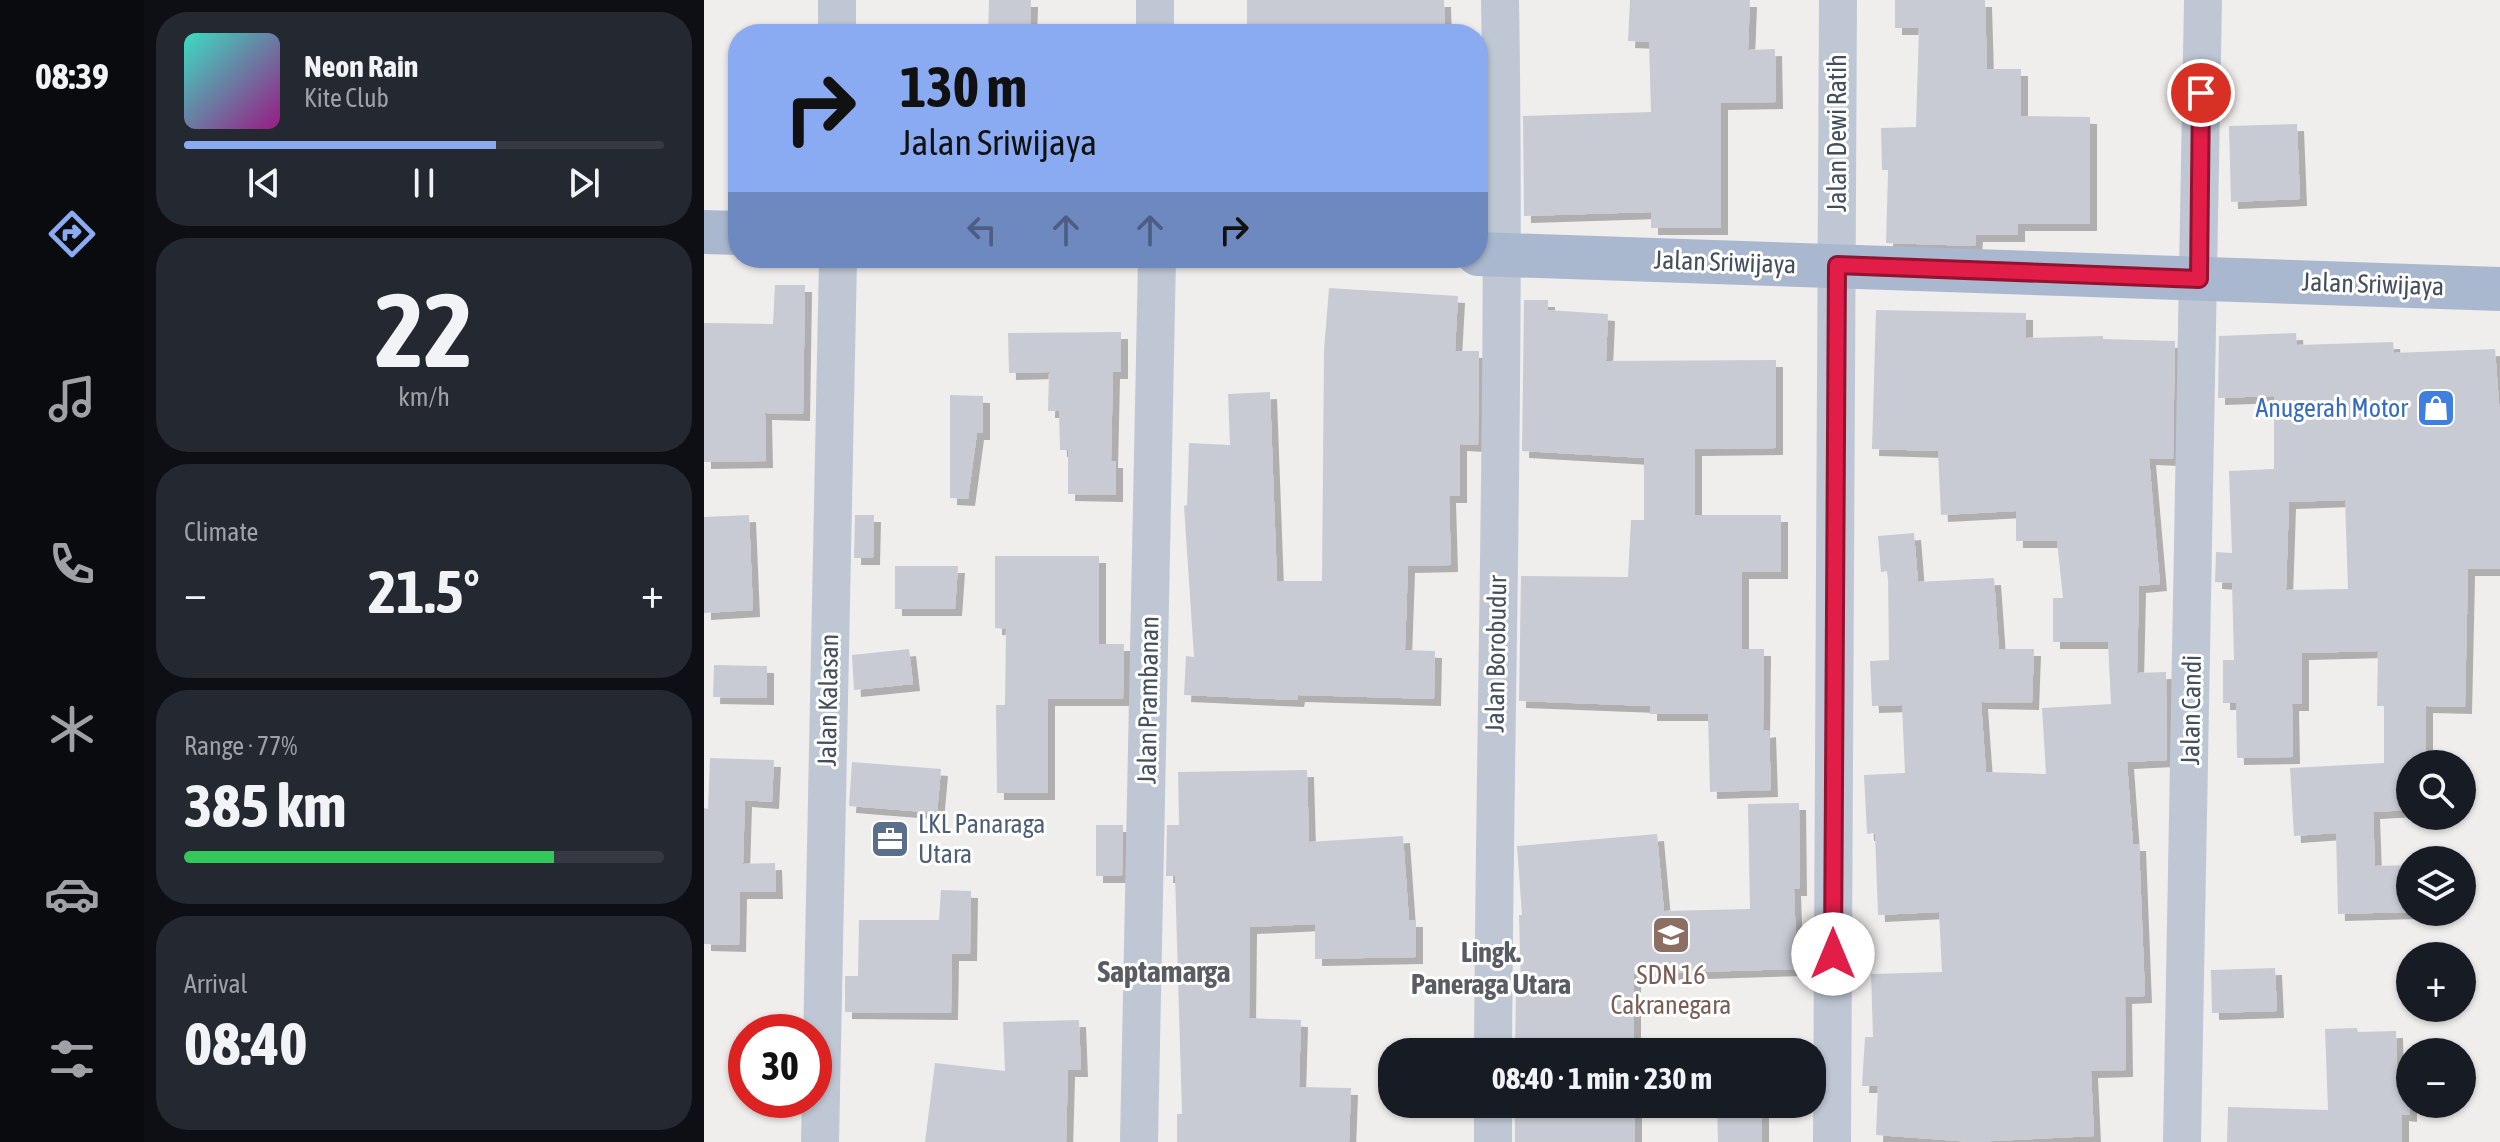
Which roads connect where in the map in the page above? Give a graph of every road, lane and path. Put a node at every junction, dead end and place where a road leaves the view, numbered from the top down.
1 (837, 0) edge
2 (1155, 0) edge
3 (1500, 0) edge
4 (1838, 0) edge
5 (2203, 0) edge
6 (837, 24) edge
7 (1155, 24) edge
8 (704, 232) edge
9 (728, 233) edge
10 (1491, 255) edge
11 (1837, 265) junction
12 (838, 268) edge
13 (1157, 268) edge
14 (2199, 279) junction
15 (2500, 289) edge
16 (1493, 1038) edge
17 (1493, 1118) edge
18 (820, 1142) edge
19 (1139, 1142) edge
20 (1493, 1142) edge
21 (1832, 1142) edge
22 (2182, 1142) edge

1 - 6 street
2 - 7 street
3 - 10 street, Jalan Borobudur
4 - 11 street, Jalan Dewi Ratih
5 - 14 street, Jalan Candi
8 - 9 main road
10 - 11 main road, Jalan Sriwijaya
10 - 16 street, Jalan Borobudur
11 - 14 main road, Jalan Sriwijaya
11 - 21 street, Jalan Dewi Ratih
12 - 18 street, Jalan Kalasan
13 - 19 street, Jalan Prambanan
14 - 15 main road, Jalan Sriwijaya
14 - 22 street, Jalan Candi
17 - 20 street

